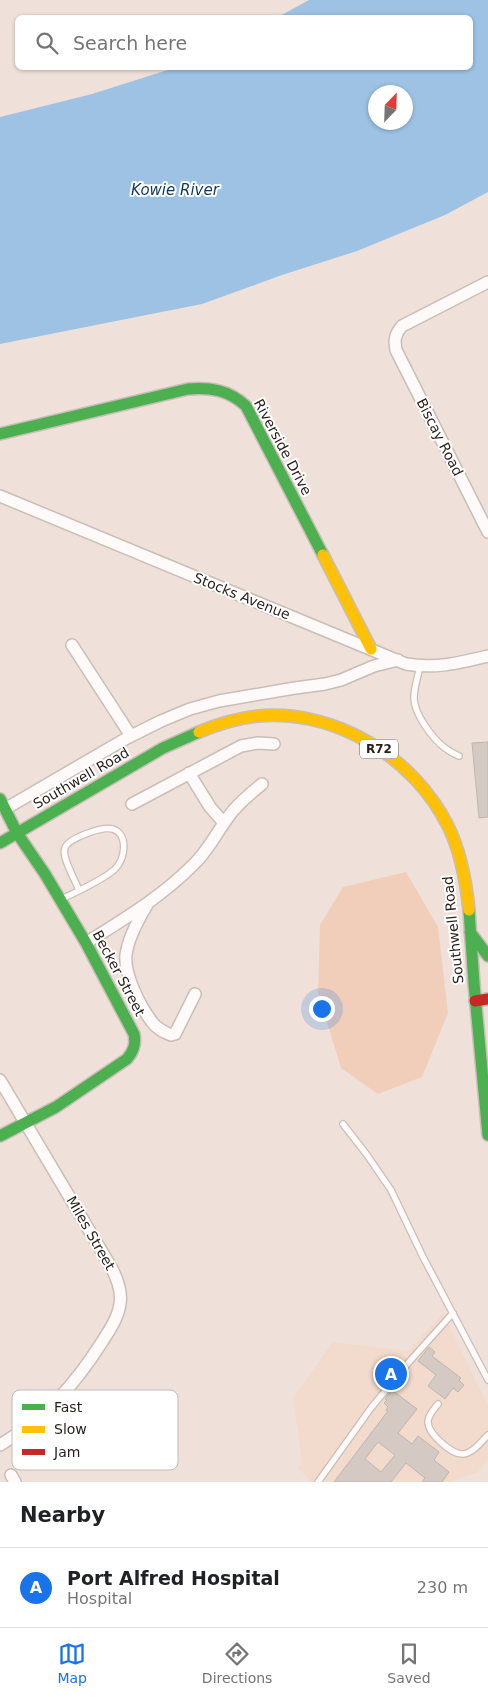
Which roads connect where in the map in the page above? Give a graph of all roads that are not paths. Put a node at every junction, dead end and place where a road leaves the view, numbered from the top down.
1 (488, 282) edge
2 (0, 434) edge
3 (0, 496) edge
4 (488, 532) edge
5 (72, 645) dead end
6 (371, 649) junction
7 (488, 656) edge
8 (398, 660) junction
9 (420, 666) junction
10 (131, 736) junction
11 (274, 744) dead end
12 (459, 756) dead end
13 (189, 773) junction
14 (262, 784) dead end
15 (2, 804) edge
16 (132, 804) dead end
17 (224, 823) junction
18 (17, 833) junction
19 (0, 843) edge
20 (79, 890) junction
21 (60, 900) junction
22 (147, 904) junction
23 (470, 932) junction
24 (86, 943) junction
25 (488, 956) edge
26 (195, 994) dead end
27 (488, 999) edge
28 (475, 1001) junction
29 (488, 1012) edge
30 (479, 1027) junction
31 (0, 1080) edge
32 (24, 1122) junction
33 (343, 1124) dead end
34 (488, 1135) edge
35 (0, 1136) edge
36 (453, 1313) junction
37 (488, 1380) edge
38 (67, 1390) edge
39 (438, 1404) dead end
40 (488, 1436) edge
41 (12, 1437) edge
42 (0, 1445) edge
43 (318, 1482) edge

1 - 4 street, Biscay Road
2 - 6 street, Riverside Drive
3 - 6 street, Stocks Avenue
5 - 10 street
6 - 8 street, Stocks Avenue
7 - 9 street, Stocks Avenue
8 - 9 street, Stocks Avenue
8 - 10 street, Southwell Road
9 - 12 lane
10 - 15 street, Southwell Road
11 - 13 street
13 - 16 street
13 - 17 street
14 - 17 street
15 - 18 street, Becker Street
17 - 22 street
18 - 19 street, Southwell Road / R72
18 - 21 street, Becker Street
18 - 23 street, Southwell Road / R72
20 - 20 lane
20 - 21 lane
21 - 24 street, Becker Street
22 - 24 street
22 - 26 street
23 - 25 street
23 - 28 street, Southwell Road / R72
24 - 32 street, Becker Street
27 - 28 street
28 - 30 street, Southwell Road / R72
29 - 30 street
30 - 34 street, Southwell Road / R72
31 - 32 street, Miles Street
32 - 35 street, Becker Street
32 - 38 street, Miles Street
33 - 36 lane
36 - 37 lane
36 - 43 lane
39 - 40 lane
41 - 42 street, Miles Street

